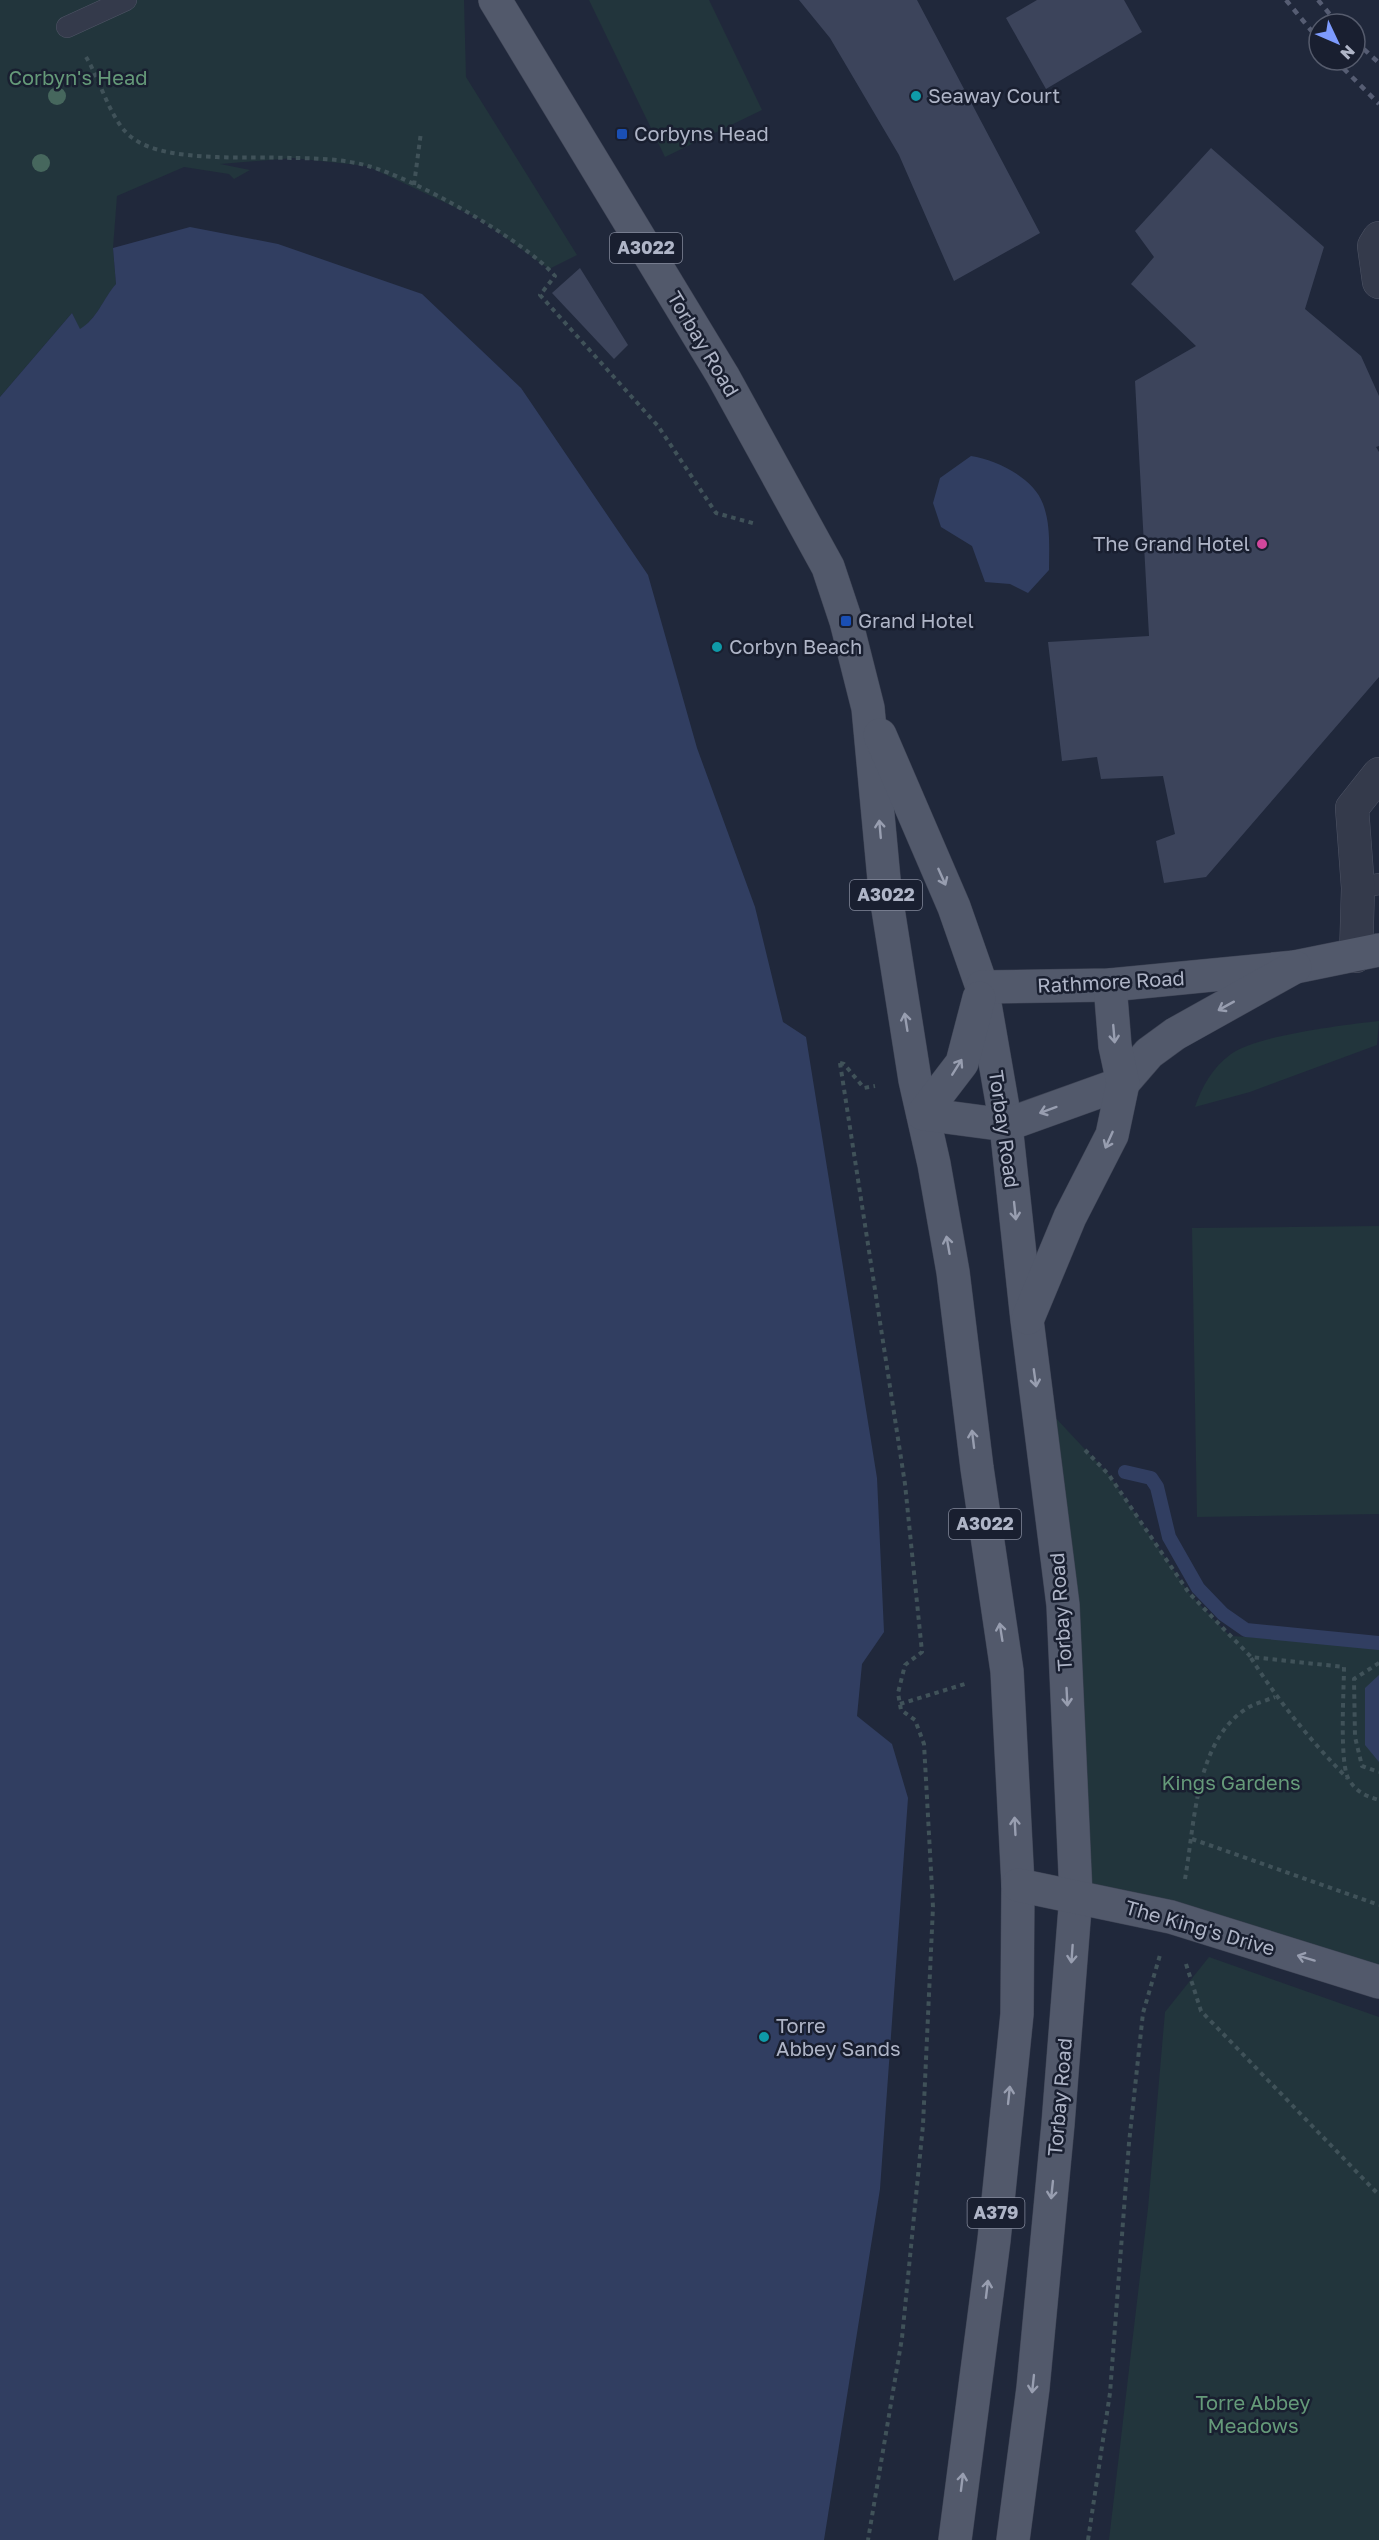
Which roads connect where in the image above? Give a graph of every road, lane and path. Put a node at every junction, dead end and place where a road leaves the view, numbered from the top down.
1 (126, 0) edge
2 (495, 0) edge
3 (67, 27) dead end
4 (99, 78) dead end
5 (421, 132) dead end
6 (414, 186) junction
7 (1379, 238) edge
8 (1379, 282) edge
9 (812, 538) junction
10 (868, 708) junction
11 (1379, 774) edge
12 (1368, 886) edge
13 (1367, 953) edge
14 (1295, 967) junction
15 (1110, 985) junction
16 (982, 987) junction
17 (840, 1063) dead end
18 (1123, 1083) junction
19 (923, 1114) junction
20 (1006, 1125) junction
21 (1027, 1320) junction
22 (1038, 1399) junction
23 (1251, 1657) junction
24 (1379, 1663) edge
25 (1007, 1671) junction
26 (1275, 1696) junction
27 (900, 1704) junction
28 (1379, 1772) edge
29 (1347, 1778) junction
30 (1379, 1800) edge
31 (1192, 1839) junction
32 (1185, 1881) dead end
33 (1018, 1885) junction
34 (1076, 1895) junction
35 (1379, 1905) edge
36 (1172, 1917) junction
37 (1379, 1982) edge
38 (1379, 2195) edge
39 (868, 2540) edge
40 (955, 2540) edge
41 (1013, 2540) edge
42 (1088, 2540) edge

1 - 3 lane
2 - 9 main road, Torbay Road / A3022
4 - 6 path
5 - 6 path
6 - 9 path
7 - 8 street
9 - 10 main road, Torbay Road / A3022
10 -> 16 main road, Torbay Road / A3022
19 -> 10 main road, Torbay Road / A3022
11 - 12 street
12 - 13 street
13 - 14 main road, Rathmore Road
14 - 15 main road, Rathmore Road
14 -> 18 main road
15 - 16 main road, Rathmore Road
15 -> 18 main road
19 -> 16 main road
16 - 20 main road, Torbay Road / A3022
17 - 27 path
18 -> 20 main road
18 -> 21 main road
19 - 20 main road
25 -> 19 main road, Torbay Road / A3022
20 -> 21 main road, Torbay Road / A3022
21 -> 22 main road, Torbay Road / A3022
22 - 23 path
22 -> 34 main road, Torbay Road / A3022
23 - 26 path
23 - 29 path
24 - 28 path
25 - 27 path
33 -> 25 main road, Torbay Road / A3022
26 - 29 path
26 - 31 path
27 - 39 path
29 - 30 path
31 - 32 path
31 - 35 path
33 - 34 main road, The King's Drive
40 -> 33 main road, Torbay Road / A379
34 - 36 main road, The King's Drive
34 -> 41 main road, Torbay Road / A379
37 -> 36 main road, The King's Drive
36 - 38 path
36 - 42 path

